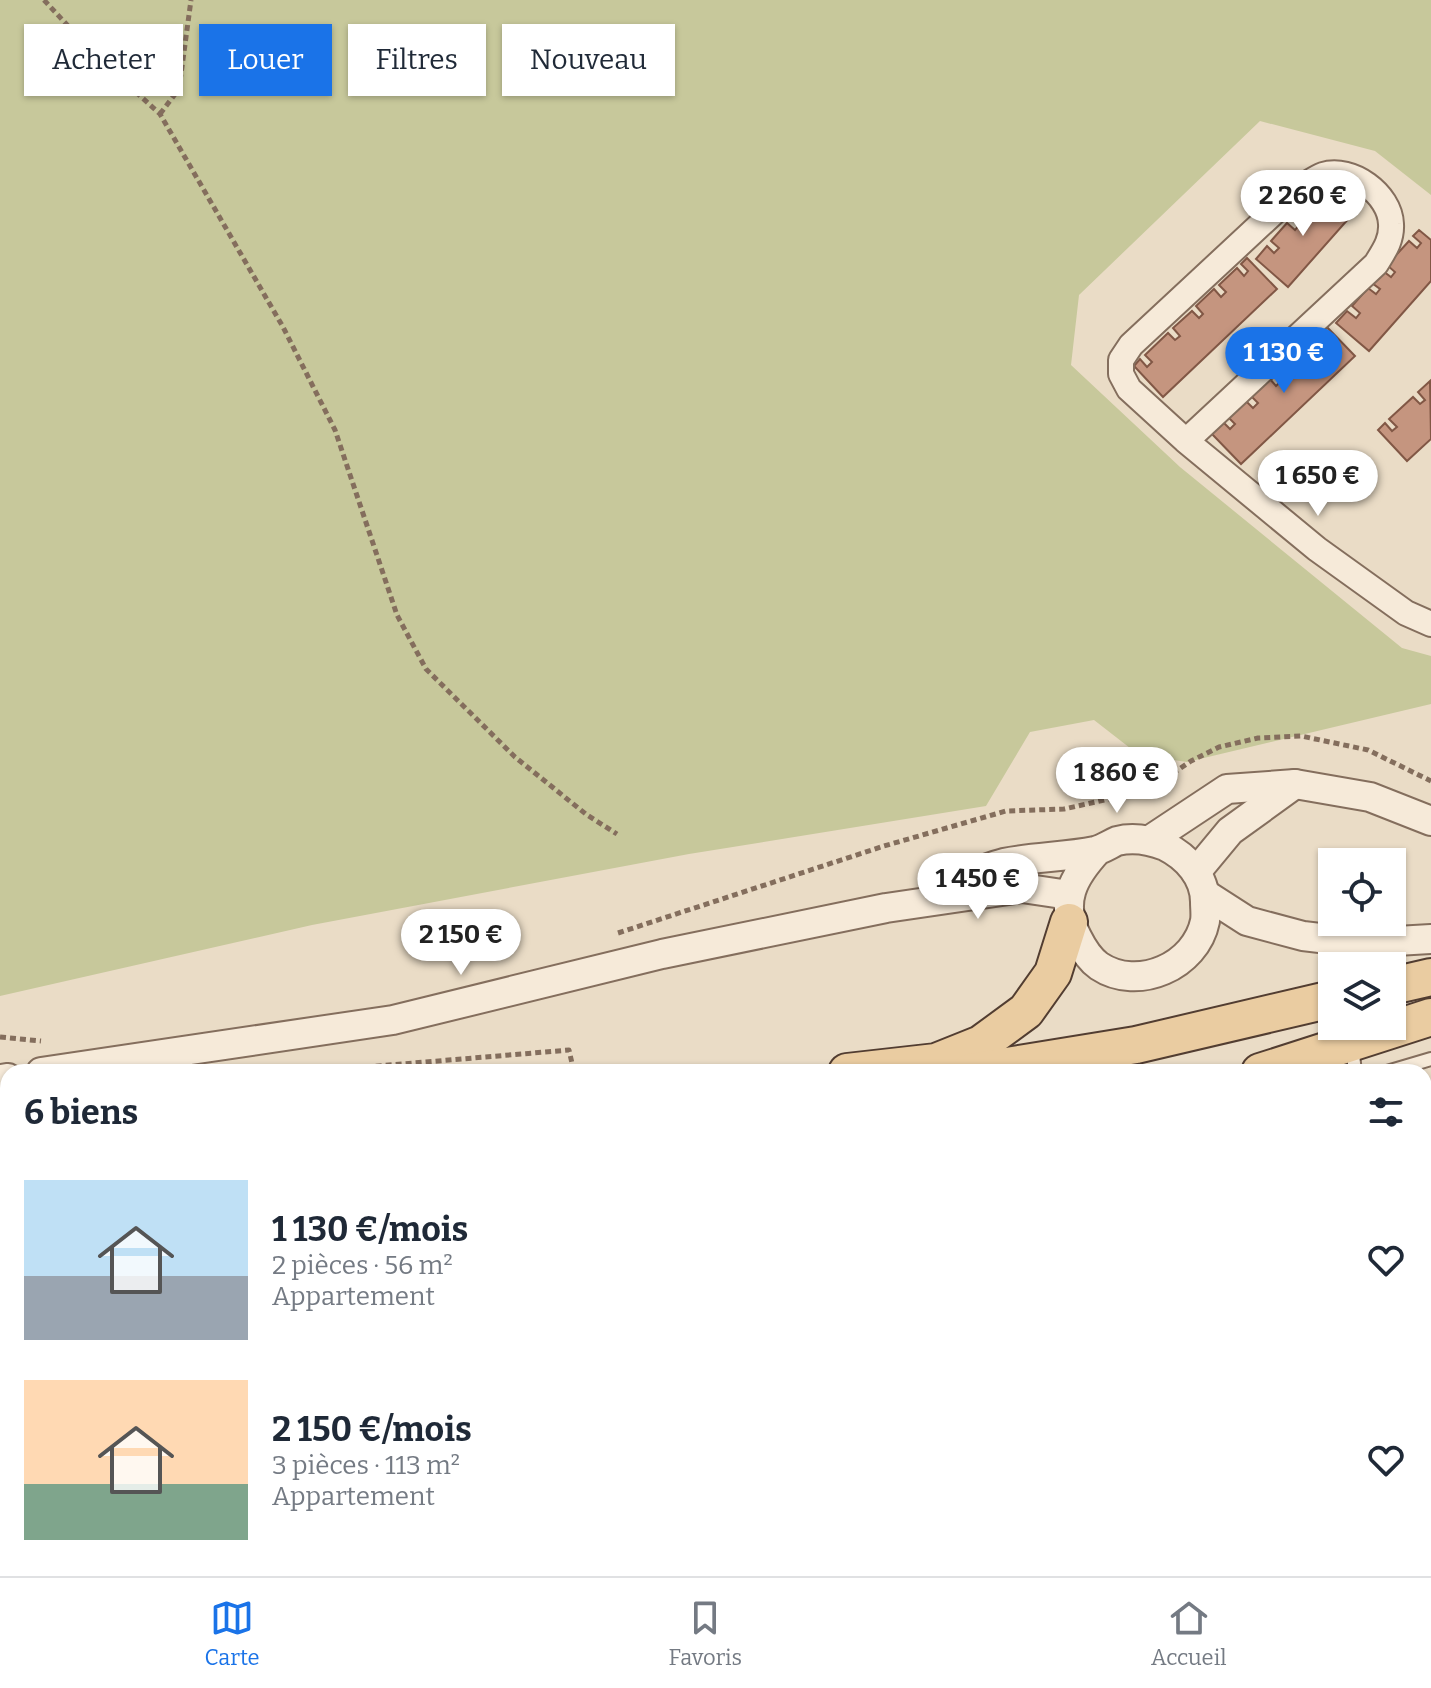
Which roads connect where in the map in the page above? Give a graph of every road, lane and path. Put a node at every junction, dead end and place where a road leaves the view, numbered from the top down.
1 (44, 0) edge
2 (191, 0) edge
3 (160, 114) junction
4 (1186, 441) junction
5 (1431, 624) edge
6 (1431, 781) edge
7 (1295, 784) junction
8 (1431, 821) edge
9 (617, 834) dead end
10 (1150, 840) junction
11 (1098, 850) junction
12 (1200, 883) junction
13 (886, 908) junction
14 (1069, 908) junction
15 (609, 936) dead end
16 (1431, 939) edge
17 (1431, 977) edge
18 (1406, 983) edge
19 (1318, 1002) edge
20 (1431, 1017) edge
21 (0, 1037) edge
22 (47, 1040) dead end
23 (1353, 1057) edge
24 (95, 1064) edge
25 (402, 1064) edge
26 (572, 1064) edge
27 (918, 1064) edge
28 (1019, 1064) edge
29 (1310, 1064) edge

1 - 3 path
2 - 3 path
3 - 9 path
4 - 4 street
4 - 5 street
6 - 15 path
7 - 8 street
7 - 10 street
7 - 12 street
10 - 11 street
10 - 12 street
11 - 13 street
11 - 14 street
12 - 14 street
12 - 16 street
13 - 14 street
13 - 24 street
14 - 27 main road
17 - 18 main road
19 - 28 main road
20 - 23 main road
21 - 22 path
23 - 29 main road
25 - 26 path

